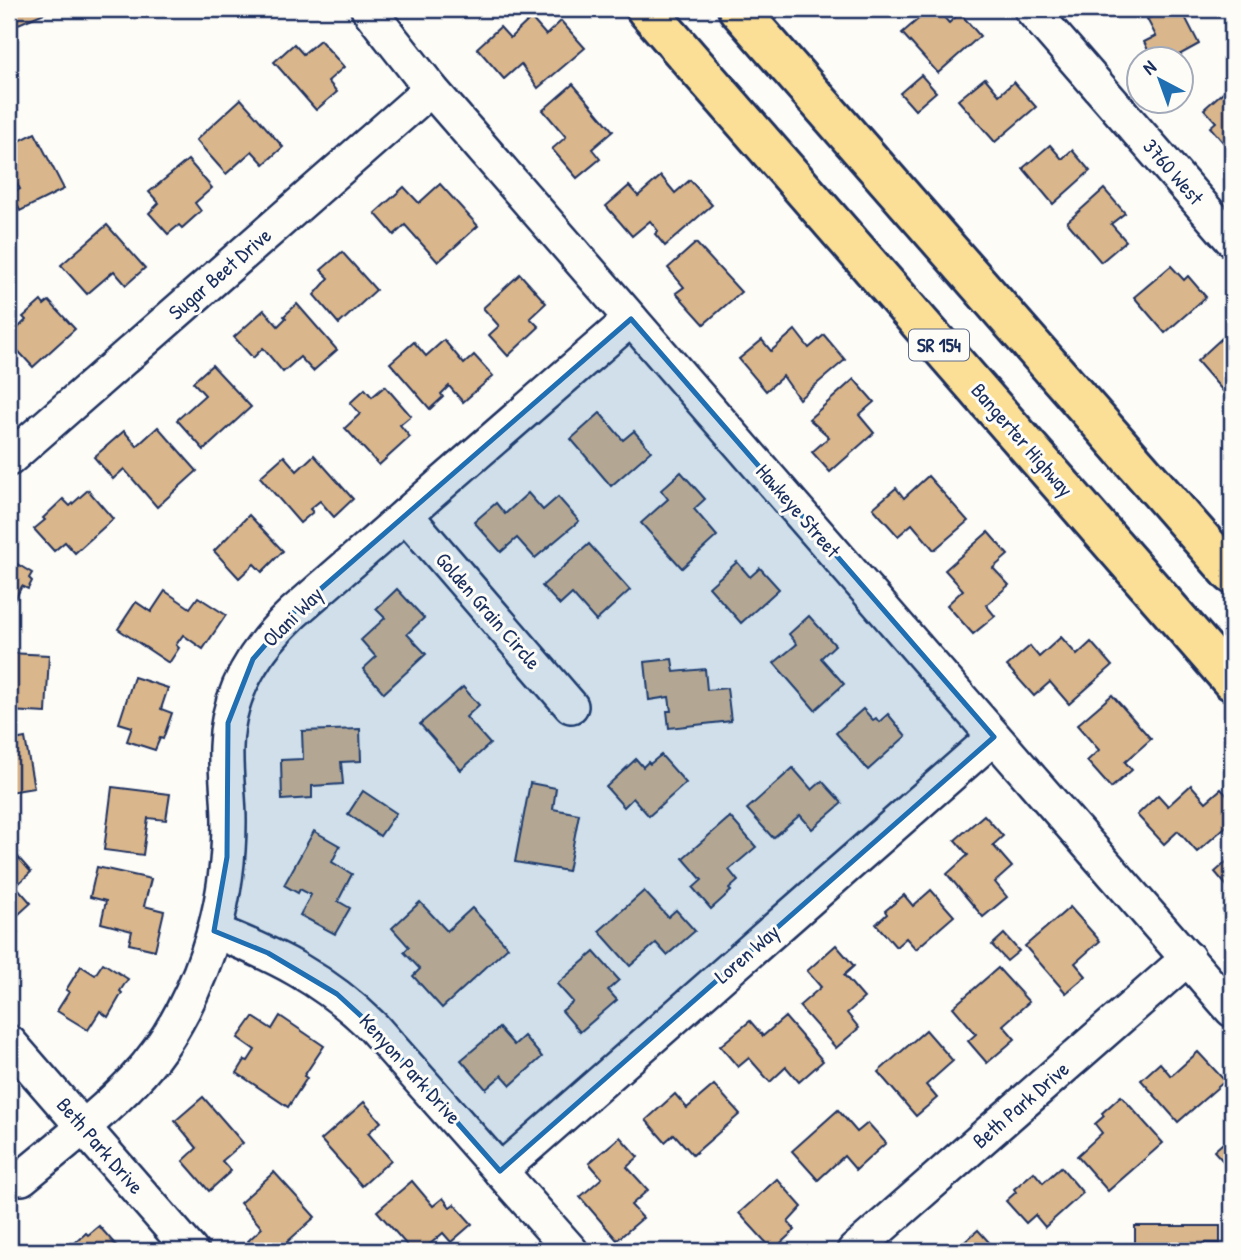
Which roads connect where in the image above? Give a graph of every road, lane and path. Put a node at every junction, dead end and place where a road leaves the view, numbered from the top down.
1 (368, 9) edge
2 (646, 9) edge
3 (738, 9) edge
4 (1031, 9) edge
5 (431, 89) junction
6 (1232, 240) edge
7 (631, 319) junction
8 (9, 459) edge
9 (406, 515) junction
10 (1232, 574) edge
11 (1232, 681) edge
12 (571, 706) dead end
13 (994, 737) junction
14 (214, 932) junction
15 (1188, 958) junction
16 (1232, 1010) edge
17 (9, 1042) edge
18 (83, 1127) junction
19 (500, 1171) junction
20 (22, 1178) dead end
21 (191, 1251) edge
22 (571, 1251) edge
23 (854, 1251) edge

1 - 5 street, Hawkeye Street
2 - 11 highway, Bangerter Highway / SR 154
3 - 10 highway
4 - 6 street, 3760 West
5 - 7 street, Hawkeye Street
5 - 8 street, Sugar Beet Drive
7 - 9 street, Olani Way
7 - 13 street, Hawkeye Street
9 - 12 street, Golden Grain Circle
9 - 14 street, Olani Way
13 - 15 street, Hawkeye Street
13 - 19 street, Loren Way
14 - 18 street, Olani Way
14 - 19 street, Kenyon Park Drive
15 - 16 street, Hawkeye Street
15 - 23 street, Beth Park Drive
17 - 18 street, Beth Park Drive
18 - 20 street, Olani Way
18 - 21 street, Beth Park Drive
19 - 22 street, Kenyon Park Drive

